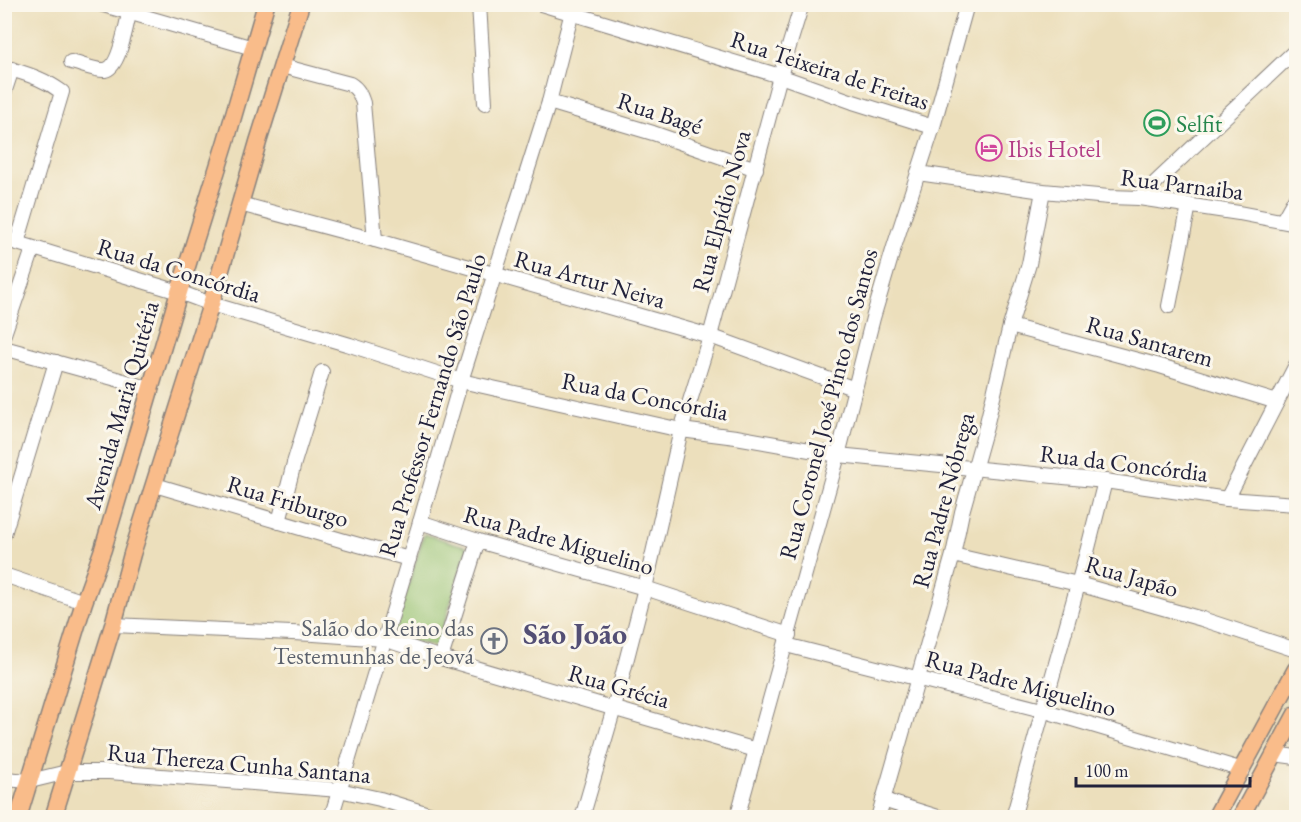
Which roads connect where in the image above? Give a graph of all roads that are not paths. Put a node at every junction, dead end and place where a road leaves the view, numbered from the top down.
1 (267, 4) edge
2 (301, 4) edge
3 (479, 4) edge
4 (541, 4) edge
5 (802, 4) edge
6 (967, 4) edge
7 (107, 5) edge
8 (573, 9) edge
9 (129, 14) junction
10 (253, 48) junction
11 (1296, 50) edge
12 (71, 62) dead end
13 (282, 66) junction
14 (8, 68) edge
15 (780, 76) junction
16 (4, 93) edge
17 (549, 102) junction
18 (484, 104) dead end
19 (933, 127) junction
20 (756, 169) junction
21 (918, 173) junction
22 (1043, 191) junction
23 (1296, 197) edge
24 (1139, 198) junction
25 (240, 204) junction
26 (1189, 205) junction
27 (1290, 222) edge
28 (375, 240) junction
29 (11, 241) edge
30 (33, 249) junction
31 (494, 274) junction
32 (179, 292) junction
33 (211, 304) junction
34 (1169, 306) dead end
35 (1010, 326) junction
36 (4, 334) edge
37 (710, 336) junction
38 (4, 348) edge
39 (56, 362) junction
40 (1296, 365) edge
41 (322, 372) dead end
42 (461, 381) junction
43 (151, 389) junction
44 (855, 389) junction
45 (1277, 402) junction
46 (681, 430) junction
47 (838, 455) junction
48 (975, 469) junction
49 (1105, 481) junction
50 (155, 485) junction
51 (1227, 499) junction
52 (1296, 504) edge
53 (279, 522) junction
54 (420, 522) junction
55 (4, 534) edge
56 (478, 541) junction
57 (953, 555) junction
58 (408, 559) junction
59 (4, 574) edge
60 (1078, 584) junction
61 (645, 588) junction
62 (84, 602) junction
63 (113, 625) junction
64 (384, 639) junction
65 (787, 640) junction
66 (1296, 650) edge
67 (441, 658) junction
68 (1296, 669) edge
69 (918, 680) junction
70 (614, 708) junction
71 (1042, 710) junction
72 (1296, 714) edge
73 (756, 750) junction
74 (1274, 754) junction
75 (1296, 757) edge
76 (1243, 770) junction
77 (67, 772) junction
78 (4, 779) edge
79 (30, 781) junction
80 (339, 790) junction
81 (883, 800) junction
82 (18, 818) edge
83 (53, 818) edge
84 (331, 818) edge
85 (441, 818) edge
86 (582, 818) edge
87 (737, 818) edge
88 (878, 818) edge
89 (941, 818) edge
90 (1013, 818) edge
91 (1215, 818) edge
92 (1240, 818) edge

1 - 10 main road, Avenida Maria Quitéria
2 - 13 main road
3 - 18 street
4 - 8 street, Rua Teixeira de Freitas
5 - 15 street, Rua Elpídio Nova
6 - 19 street, Rua Coronel José Pinto dos Santos
7 - 9 street
8 - 15 street, Rua Teixeira de Freitas
8 - 17 street, Rua Professor Fernando São Paulo
9 - 10 street
9 - 12 street
10 - 32 main road, Avenida Maria Quitéria
11 - 24 street
13 - 25 main road
13 - 28 street
14 - 16 street
14 - 29 street
15 - 19 street, Rua Teixeira de Freitas
15 - 20 street, Rua Elpídio Nova
17 - 20 street, Rua Bagé
17 - 31 street, Rua Professor Fernando São Paulo
19 - 21 street, Rua Coronel José Pinto dos Santos
20 - 37 street, Rua Elpídio Nova
21 - 22 street, Rua Parnaiba
21 - 44 street, Rua Coronel José Pinto dos Santos
22 - 24 street, Rua Parnaiba
22 - 35 street, Rua Padre Nóbrega
23 - 27 street
24 - 26 street, Rua Parnaiba
25 - 28 street, Rua Artur Neiva
25 - 33 main road
26 - 27 street, Rua Parnaiba
26 - 34 street
28 - 31 street, Rua Artur Neiva
29 - 30 street, Rua da Concórdia
30 - 32 street, Rua da Concórdia
30 - 36 street
31 - 37 street, Rua Artur Neiva
31 - 42 street, Rua Professor Fernando São Paulo
32 - 33 street, Rua da Concórdia
32 - 43 main road, Avenida Maria Quitéria
33 - 42 street, Rua da Concórdia
33 - 50 main road
35 - 45 street, Rua Santarem
35 - 48 street, Rua Padre Nóbrega
37 - 44 street, Rua Artur Neiva
37 - 46 street, Rua Elpídio Nova
38 - 39 street
39 - 43 street
39 - 55 street
40 - 45 street
41 - 53 street
42 - 46 street, Rua da Concórdia
42 - 54 street, Rua Professor Fernando São Paulo
43 - 62 main road, Avenida Maria Quitéria
44 - 47 street, Rua Coronel José Pinto dos Santos
45 - 51 street
46 - 47 street, Rua da Concórdia
46 - 61 street, Rua Elpídio Nova
47 - 48 street, Rua da Concórdia
47 - 65 street, Rua Coronel José Pinto dos Santos
48 - 49 street, Rua da Concórdia
48 - 57 street, Rua Padre Nóbrega
49 - 51 street, Rua da Concórdia
49 - 60 street
50 - 53 street, Rua Friburgo
50 - 63 main road
51 - 52 street, Rua da Concórdia
53 - 58 street, Rua Friburgo
54 - 56 street, Rua Padre Miguelino
54 - 58 street, Rua Professor Fernando São Paulo
56 - 61 street, Rua Padre Miguelino
56 - 67 street
57 - 60 street, Rua Japão
57 - 69 street, Rua Padre Nóbrega
58 - 64 street, Rua Professor Fernando São Paulo
59 - 62 street
60 - 66 street, Rua Japão
60 - 71 street
61 - 65 street, Rua Padre Miguelino
61 - 70 street, Rua Elpídio Nova
62 - 79 main road, Avenida Maria Quitéria
63 - 64 street, Rua Grécia
63 - 77 main road
64 - 67 street, Rua Grécia
64 - 80 street, Rua Professor Fernando São Paulo
65 - 69 street, Rua Padre Miguelino
65 - 73 street, Rua Coronel José Pinto dos Santos
67 - 70 street, Rua Grécia
68 - 76 main road
69 - 71 street, Rua Padre Miguelino
69 - 81 street, Rua Padre Nóbrega
70 - 73 street, Rua Grécia
70 - 86 street, Rua Elpídio Nova
71 - 76 street, Rua Padre Miguelino
71 - 90 street
72 - 74 main road
73 - 87 street, Rua Coronel José Pinto dos Santos
74 - 75 street
74 - 92 main road
76 - 91 main road
77 - 79 street, Rua Thereza Cunha Santana
77 - 80 street, Rua Thereza Cunha Santana
77 - 83 main road
78 - 79 street, Rua Thereza Cunha Santana
79 - 82 main road, Avenida Maria Quitéria
80 - 84 street, Rua Professor Fernando São Paulo
80 - 85 street, Rua Thereza Cunha Santana
81 - 88 street, Rua Padre Nóbrega
81 - 89 street

